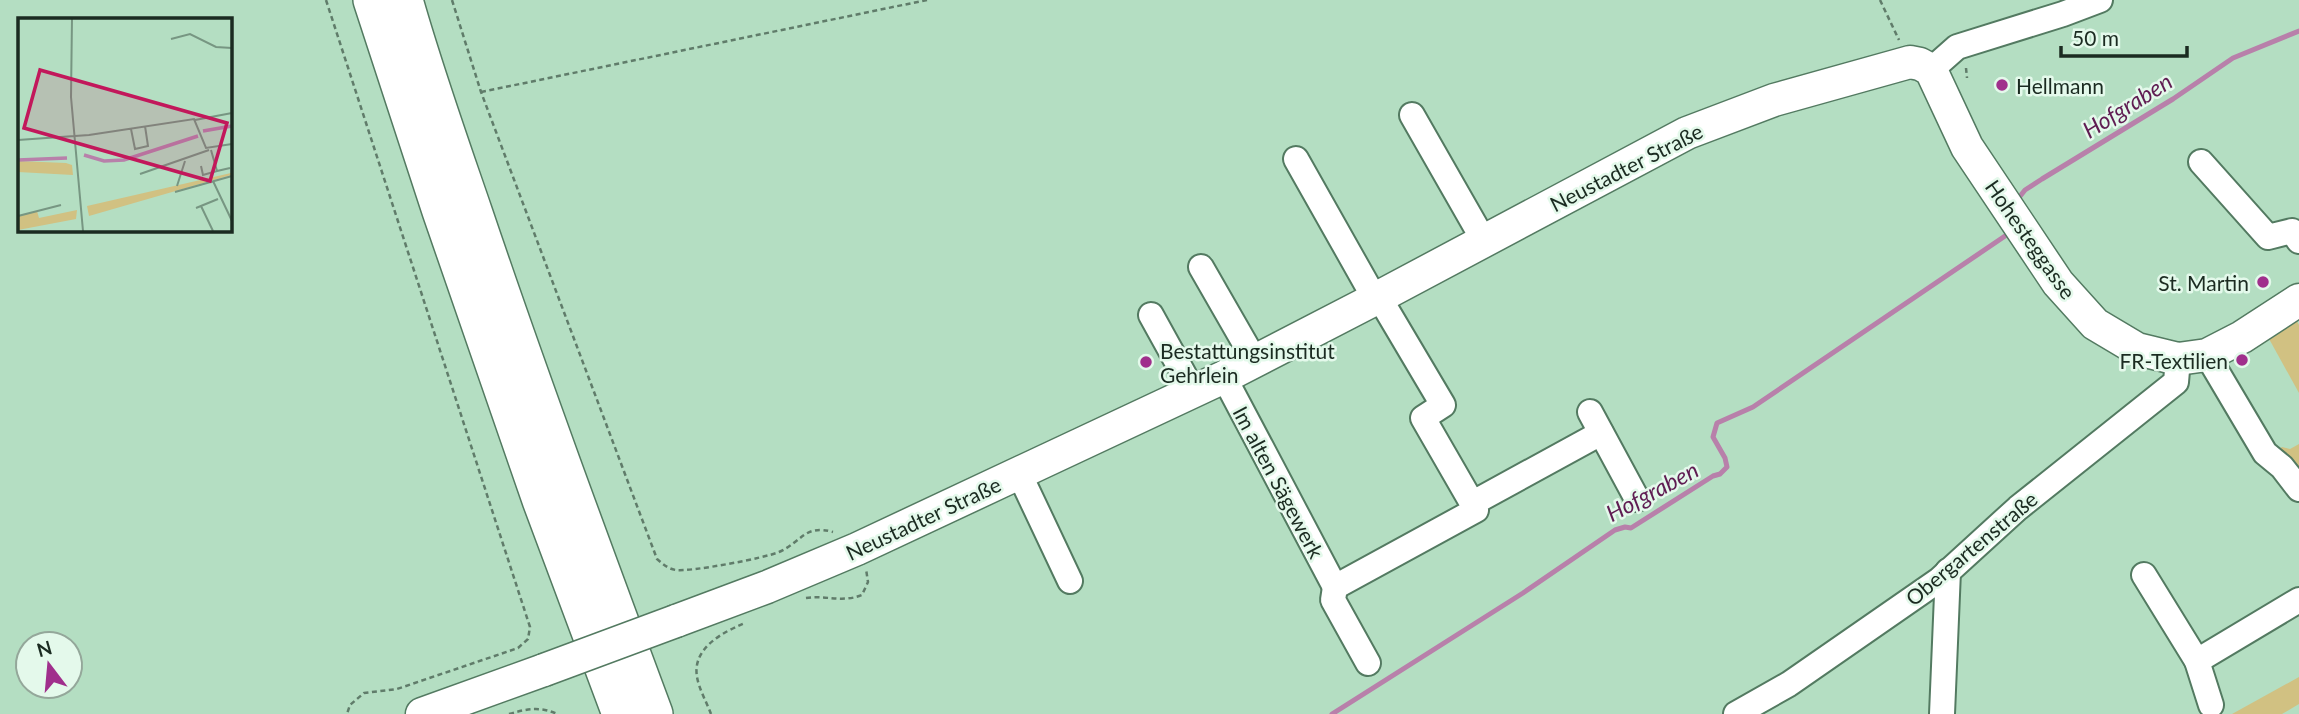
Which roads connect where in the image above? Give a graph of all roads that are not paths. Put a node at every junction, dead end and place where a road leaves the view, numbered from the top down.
1 (372, 0) edge
2 (404, 0) edge
3 (2100, 0) edge
4 (1920, 66) junction
5 (1412, 115) dead end
6 (1296, 159) dead end
7 (2201, 162) dead end
8 (1484, 241) junction
9 (2299, 241) edge
10 (1201, 267) dead end
11 (1377, 298) junction
12 (2299, 300) edge
13 (1151, 315) dead end
14 (2192, 357) junction
15 (1255, 361) junction
16 (1224, 377) junction
17 (1193, 391) junction
18 (1019, 473) junction
19 (2299, 489) edge
20 (1637, 499) dead end
21 (1473, 503) junction
22 (1948, 571) junction
23 (2144, 575) dead end
24 (1070, 581) dead end
25 (1335, 587) junction
26 (2299, 600) edge
27 (2197, 661) junction
28 (1368, 663) dead end
29 (2211, 705) dead end
30 (422, 714) edge
31 (621, 714) edge
32 (654, 714) edge
33 (1736, 714) edge
34 (1942, 714) edge

1 - 31 highway
2 - 32 highway
3 - 4 street
4 - 8 main road, Neustadter Straße
4 - 14 main road, Hohesteggasse
5 - 8 street
6 - 11 street
7 - 9 street
8 - 11 main road, Neustadter Straße
10 - 15 street
11 - 15 main road, Neustadter Straße
11 - 21 street
12 - 14 main road
13 - 17 street
14 - 19 street
14 - 22 street, Obergartenstraße
15 - 16 main road, Neustadter Straße
16 - 17 main road, Neustadter Straße
16 - 25 street, Im alten Sägewerk
17 - 18 main road, Neustadter Straße
18 - 24 street, Neustadter Straße
18 - 30 main road, Neustadter Straße, bridge
20 - 21 street
21 - 25 street
22 - 33 street, Obergartenstraße
22 - 34 street
23 - 27 street
25 - 28 street, Im alten Sägewerk
26 - 27 street
27 - 29 street

